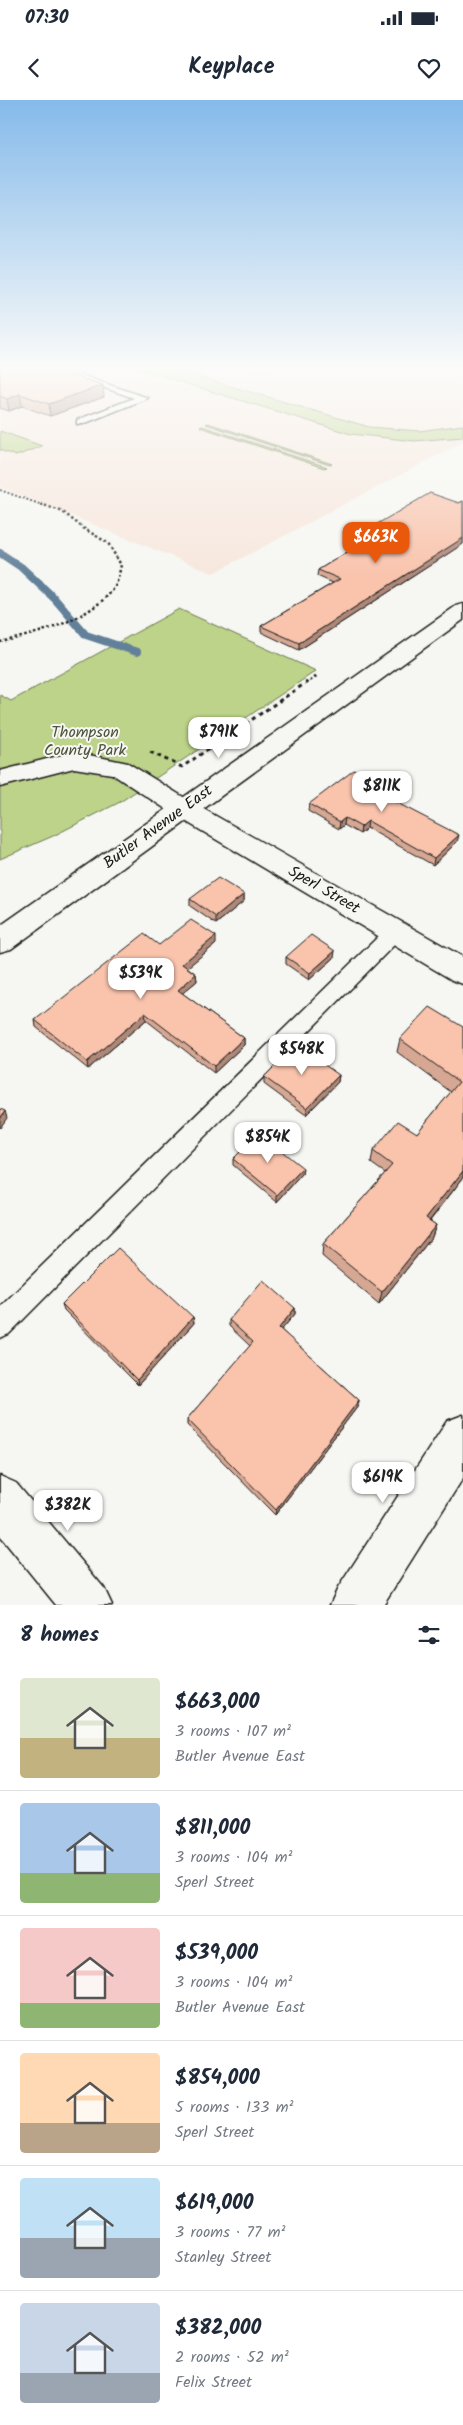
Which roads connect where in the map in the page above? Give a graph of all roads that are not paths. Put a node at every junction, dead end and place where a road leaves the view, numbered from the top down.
1 (463, 610) edge
2 (0, 779) edge
3 (184, 809) junction
4 (395, 932) junction
5 (0, 941) edge
6 (463, 972) edge
7 (0, 1326) edge
8 (463, 1437) edge
9 (0, 1499) edge
10 (87, 1605) edge
11 (356, 1605) edge

1 - 3 street, Butler Avenue East
2 - 3 street, Sperl Street
3 - 4 street, Sperl Street
3 - 5 street, Butler Avenue East
4 - 6 street, Sperl Street
4 - 7 lane
8 - 11 street
9 - 10 street

